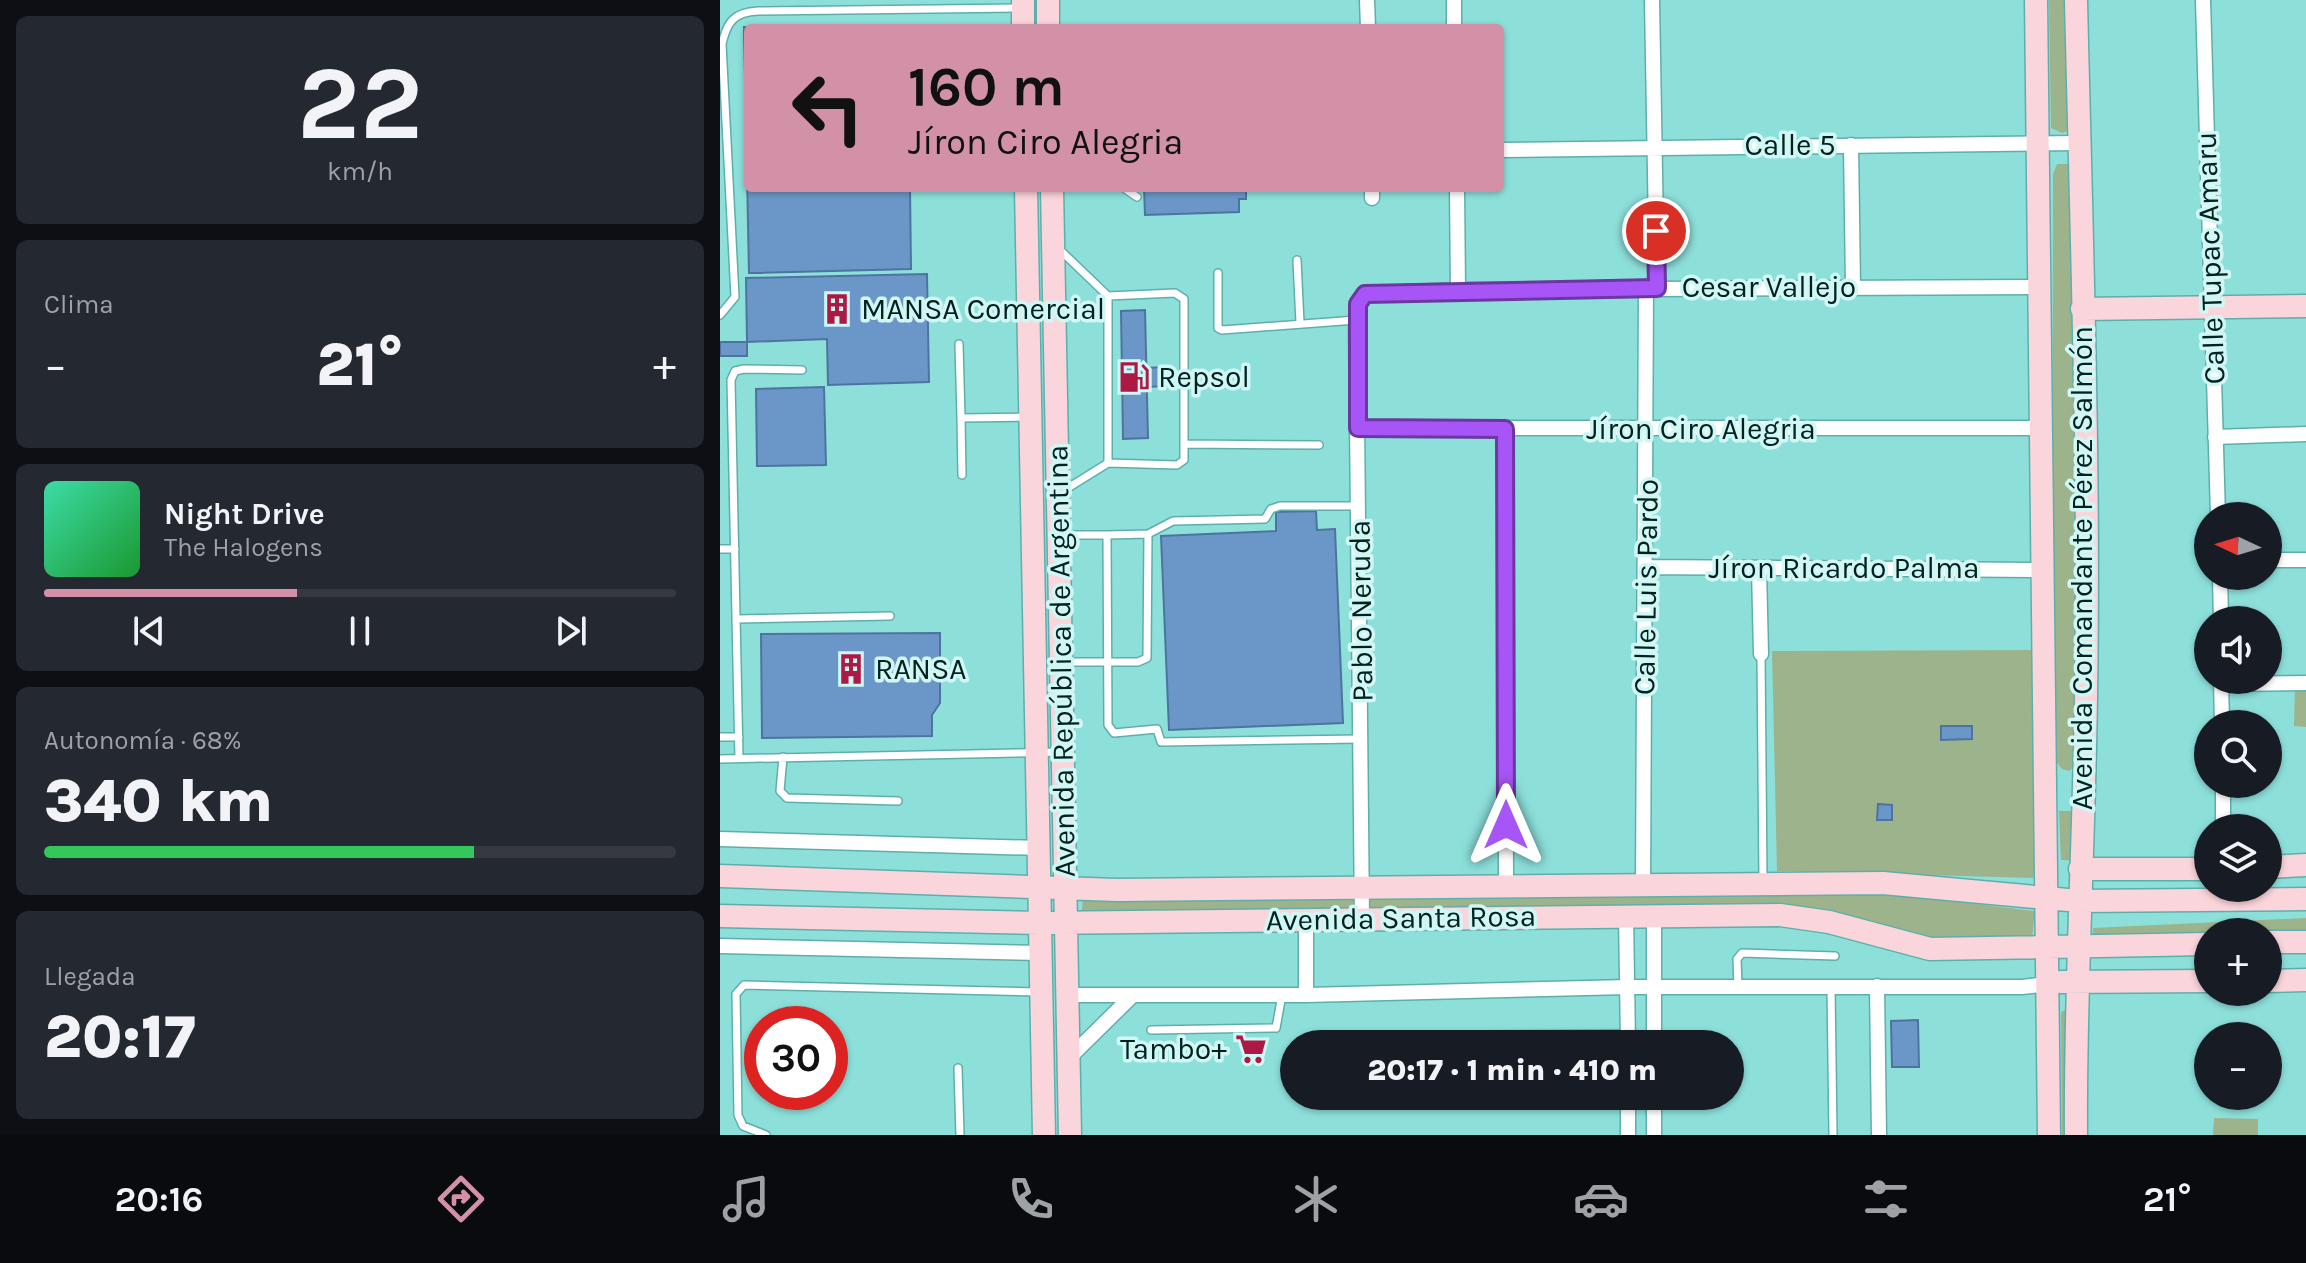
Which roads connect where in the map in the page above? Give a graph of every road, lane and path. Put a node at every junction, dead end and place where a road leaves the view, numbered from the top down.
1 (820, 0) edge
2 (1048, 0) edge
3 (1367, 0) edge
4 (1454, 0) edge
5 (1652, 0) edge
6 (2036, 0) edge
7 (2076, 0) edge
8 (2203, 0) edge
9 (820, 10) junction
10 (1023, 12) edge
11 (1048, 24) edge
12 (1368, 24) edge
13 (1454, 24) edge
14 (2079, 143) junction
15 (1851, 145) junction
16 (2039, 145) junction
17 (1654, 146) junction
18 (1504, 150) edge
19 (1026, 192) edge
20 (1052, 192) edge
21 (1130, 192) edge
22 (1457, 192) edge
23 (1137, 197) dead end
24 (1053, 243) junction
25 (1297, 260) dead end
26 (1218, 273) dead end
27 (1853, 287) junction
28 (2041, 287) junction
29 (1652, 288) junction
30 (1458, 290) junction
31 (1108, 296) junction
32 (1358, 304) joint
33 (2306, 306) edge
34 (2211, 307) junction
35 (2082, 309) junction
36 (720, 315) edge
37 (1356, 320) junction
38 (1300, 323) junction
39 (959, 344) dead end
40 (802, 370) dead end
41 (1031, 417) junction
42 (961, 418) junction
43 (1358, 428) junction
44 (2043, 428) junction
45 (1505, 429) junction
46 (1648, 429) junction
47 (2306, 434) edge
48 (2215, 437) junction
49 (1184, 444) junction
50 (1319, 445) dead end
51 (1108, 463) junction
52 (962, 475) dead end
53 (1058, 494) junction
54 (2217, 502) edge
55 (1359, 506) junction
56 (1148, 534) junction
57 (1059, 535) junction
58 (1107, 535) junction
59 (720, 549) edge
60 (735, 549) junction
61 (2282, 560) edge
62 (2306, 560) edge
63 (1645, 567) junction
64 (1759, 568) junction
65 (2043, 570) junction
66 (890, 616) dead end
67 (736, 619) junction
68 (1761, 654) joint
69 (1109, 662) junction
70 (1061, 663) junction
71 (2282, 683) edge
72 (2306, 683) edge
73 (720, 737) edge
74 (739, 737) junction
75 (1362, 739) junction
76 (1063, 752) junction
77 (1037, 753) junction
78 (783, 757) junction
79 (739, 758) junction
80 (720, 759) edge
81 (2047, 784) junction
82 (2084, 785) junction
83 (898, 801) dead end
84 (720, 839) edge
85 (1039, 848) junction
86 (2306, 865) edge
87 (2282, 866) edge
88 (2080, 869) junction
89 (2194, 869) edge
90 (720, 876) edge
91 (1764, 884) junction
92 (1643, 885) junction
93 (1506, 886) junction
94 (1362, 888) junction
95 (1040, 889) junction
96 (1066, 890) junction
97 (2194, 895) edge
98 (2048, 897) junction
99 (2282, 898) edge
100 (2306, 899) edge
101 (2079, 901) junction
102 (1654, 914) junction
103 (1626, 915) junction
104 (720, 916) edge
105 (1362, 919) junction
106 (1306, 920) junction
107 (1040, 923) junction
108 (1066, 923) junction
109 (2282, 942) edge
110 (2306, 942) edge
111 (2194, 944) edge
112 (2077, 945) junction
113 (720, 946) edge
114 (2048, 946) junction
115 (1041, 953) junction
116 (1835, 956) dead end
117 (2076, 980) junction
118 (2306, 980) edge
119 (2194, 981) edge
120 (2282, 981) edge
121 (2048, 984) junction
122 (1831, 986) junction
123 (1877, 986) junction
124 (1628, 987) junction
125 (1654, 987) junction
126 (1738, 987) junction
127 (1042, 992) junction
128 (1068, 995) junction
129 (1282, 995) junction
130 (1306, 995) junction
131 (1132, 996) junction
132 (1151, 1030) dead end
133 (1628, 1030) edge
134 (1654, 1030) edge
135 (1069, 1058) junction
136 (958, 1068) dead end
137 (1628, 1110) edge
138 (1654, 1110) edge
139 (766, 1135) edge
140 (960, 1135) edge
141 (1044, 1135) edge
142 (1070, 1135) edge
143 (1628, 1135) edge
144 (1654, 1135) edge
145 (1833, 1135) edge
146 (1879, 1135) edge
147 (2049, 1135) edge
148 (2076, 1135) edge

1 - 9 lane
2 - 11 main road
3 - 12 street
4 - 13 street
5 - 17 street, Calle Luis Pardo
6 - 16 main road, Avenida Comandante Pérez Salmón
7 - 14 main road, Avenida Comandante Pérez Salmón
8 - 34 street, Calle Tupac Amaru
9 - 10 lane
9 - 36 lane
14 - 16 street, Calle 5
14 - 35 main road, Avenida Comandante Pérez Salmón
15 - 16 street, Calle 5
15 - 17 street, Calle 5
15 - 27 street
16 - 28 main road, Avenida Comandante Pérez Salmón
17 - 18 street, Calle 5
17 - 29 street, Calle Luis Pardo
19 - 41 main road, Avenida República de Argentina
20 - 24 main road, Avenida República de Argentina
21 - 23 lane
22 - 30 street
24 - 31 lane
24 - 53 main road, Avenida República de Argentina
25 - 38 lane
26 - 38 lane
27 - 28 street, Cesar Vallejo
27 - 29 street, Cesar Vallejo
28 - 44 main road, Avenida Comandante Pérez Salmón
29 - 30 street, Cesar Vallejo
29 - 46 street, Calle Luis Pardo
30 - 32 street, Cesar Vallejo
31 - 49 lane
31 - 51 lane
32 - 37 street, Pablo Neruda
33 - 34 main road
34 - 35 main road
34 - 48 street, Calle Tupac Amaru
35 - 82 main road, Avenida Comandante Pérez Salmón
37 - 38 lane
37 - 43 street, Pablo Neruda
39 - 42 lane
40 - 60 lane
41 - 42 lane
41 - 77 main road, Avenida República de Argentina
42 - 52 lane
43 - 45 street, Jíron Ciro Alegria
43 - 55 street, Pablo Neruda
44 - 46 street, Jíron Ciro Alegria
44 - 65 main road, Avenida Comandante Pérez Salmón
45 - 46 street, Jíron Ciro Alegria
45 - 93 street
46 - 63 street, Calle Luis Pardo
47 - 48 street
48 - 54 street, Calle Tupac Amaru
49 - 50 lane
49 - 51 lane
51 - 53 lane
53 - 57 main road, Avenida República de Argentina
55 - 56 lane
55 - 75 street, Pablo Neruda
56 - 58 lane
56 - 69 lane
57 - 58 lane
57 - 70 main road, Avenida República de Argentina
58 - 69 lane
59 - 60 lane
60 - 67 lane
61 - 62 street
63 - 64 street, Jíron Ricardo Palma
63 - 92 street, Calle Luis Pardo
64 - 65 street, Jíron Ricardo Palma
64 - 68 street
65 - 81 main road, Avenida Comandante Pérez Salmón
66 - 67 lane
67 - 74 lane
68 - 91 lane
69 - 70 lane
69 - 75 lane
70 - 76 main road, Avenida República de Argentina
71 - 72 street
73 - 74 lane
74 - 79 lane
75 - 94 street, Pablo Neruda
76 - 77 lane
76 - 96 main road, Avenida República de Argentina
77 - 78 lane
77 - 85 main road, Avenida República de Argentina
78 - 79 lane
78 - 83 lane
79 - 80 lane
81 - 82 main road
81 - 98 main road, Avenida Comandante Pérez Salmón
82 - 88 main road, Avenida Comandante Pérez Salmón
84 - 85 street
85 - 95 main road, Avenida República de Argentina
86 - 87 main road
88 - 89 main road
88 - 101 main road, Avenida Comandante Pérez Salmón
90 - 95 main road, Avenida Santa Rosa
91 - 92 main road, Avenida Santa Rosa
91 - 98 main road, Avenida Santa Rosa
92 - 93 main road, Avenida Santa Rosa
93 - 94 main road, Avenida Santa Rosa
94 - 96 main road, Avenida Santa Rosa
94 - 105 street, Pablo Neruda
95 - 96 main road, Avenida Santa Rosa
95 - 107 main road, Avenida República de Argentina
96 - 108 main road, Avenida República de Argentina
97 - 101 main road, Avenida Santa Rosa
98 - 101 main road, Avenida Santa Rosa
98 - 114 main road, Avenida Comandante Pérez Salmón
99 - 100 main road, Avenida Santa Rosa
101 - 112 main road, Avenida Comandante Pérez Salmón
102 - 103 main road, Avenida Santa Rosa
102 - 114 main road, Avenida Santa Rosa
102 - 125 street
103 - 105 main road, Avenida Santa Rosa
103 - 124 street
104 - 107 main road, Avenida Santa Rosa
105 - 106 main road, Avenida Santa Rosa
106 - 108 main road, Avenida Santa Rosa
106 - 130 street
107 - 108 main road, Avenida Santa Rosa
107 - 115 main road, Avenida República de Argentina
108 - 128 main road, Avenida República de Argentina
109 - 110 main road
111 - 112 main road, Avenida Santa Rosa
112 - 114 main road, Avenida Santa Rosa
112 - 117 main road, Avenida Comandante Pérez Salmón
113 - 115 street
114 - 121 main road, Avenida Comandante Pérez Salmón
115 - 127 main road, Avenida República de Argentina
116 - 126 lane
117 - 119 main road
117 - 121 main road
117 - 148 main road, Avenida Comandante Pérez Salmón
118 - 120 main road
121 - 123 street
121 - 147 main road, Avenida Comandante Pérez Salmón
122 - 123 street
122 - 126 street
122 - 145 lane
123 - 146 street
124 - 125 street
124 - 130 street
124 - 133 street
125 - 126 street
125 - 134 street
127 - 139 lane
127 - 141 main road, Avenida República de Argentina
128 - 131 street
128 - 135 main road, Avenida República de Argentina
129 - 130 street
129 - 131 street
129 - 132 lane
131 - 135 street
135 - 142 main road, Avenida República de Argentina
136 - 140 lane
137 - 143 street
138 - 144 street

